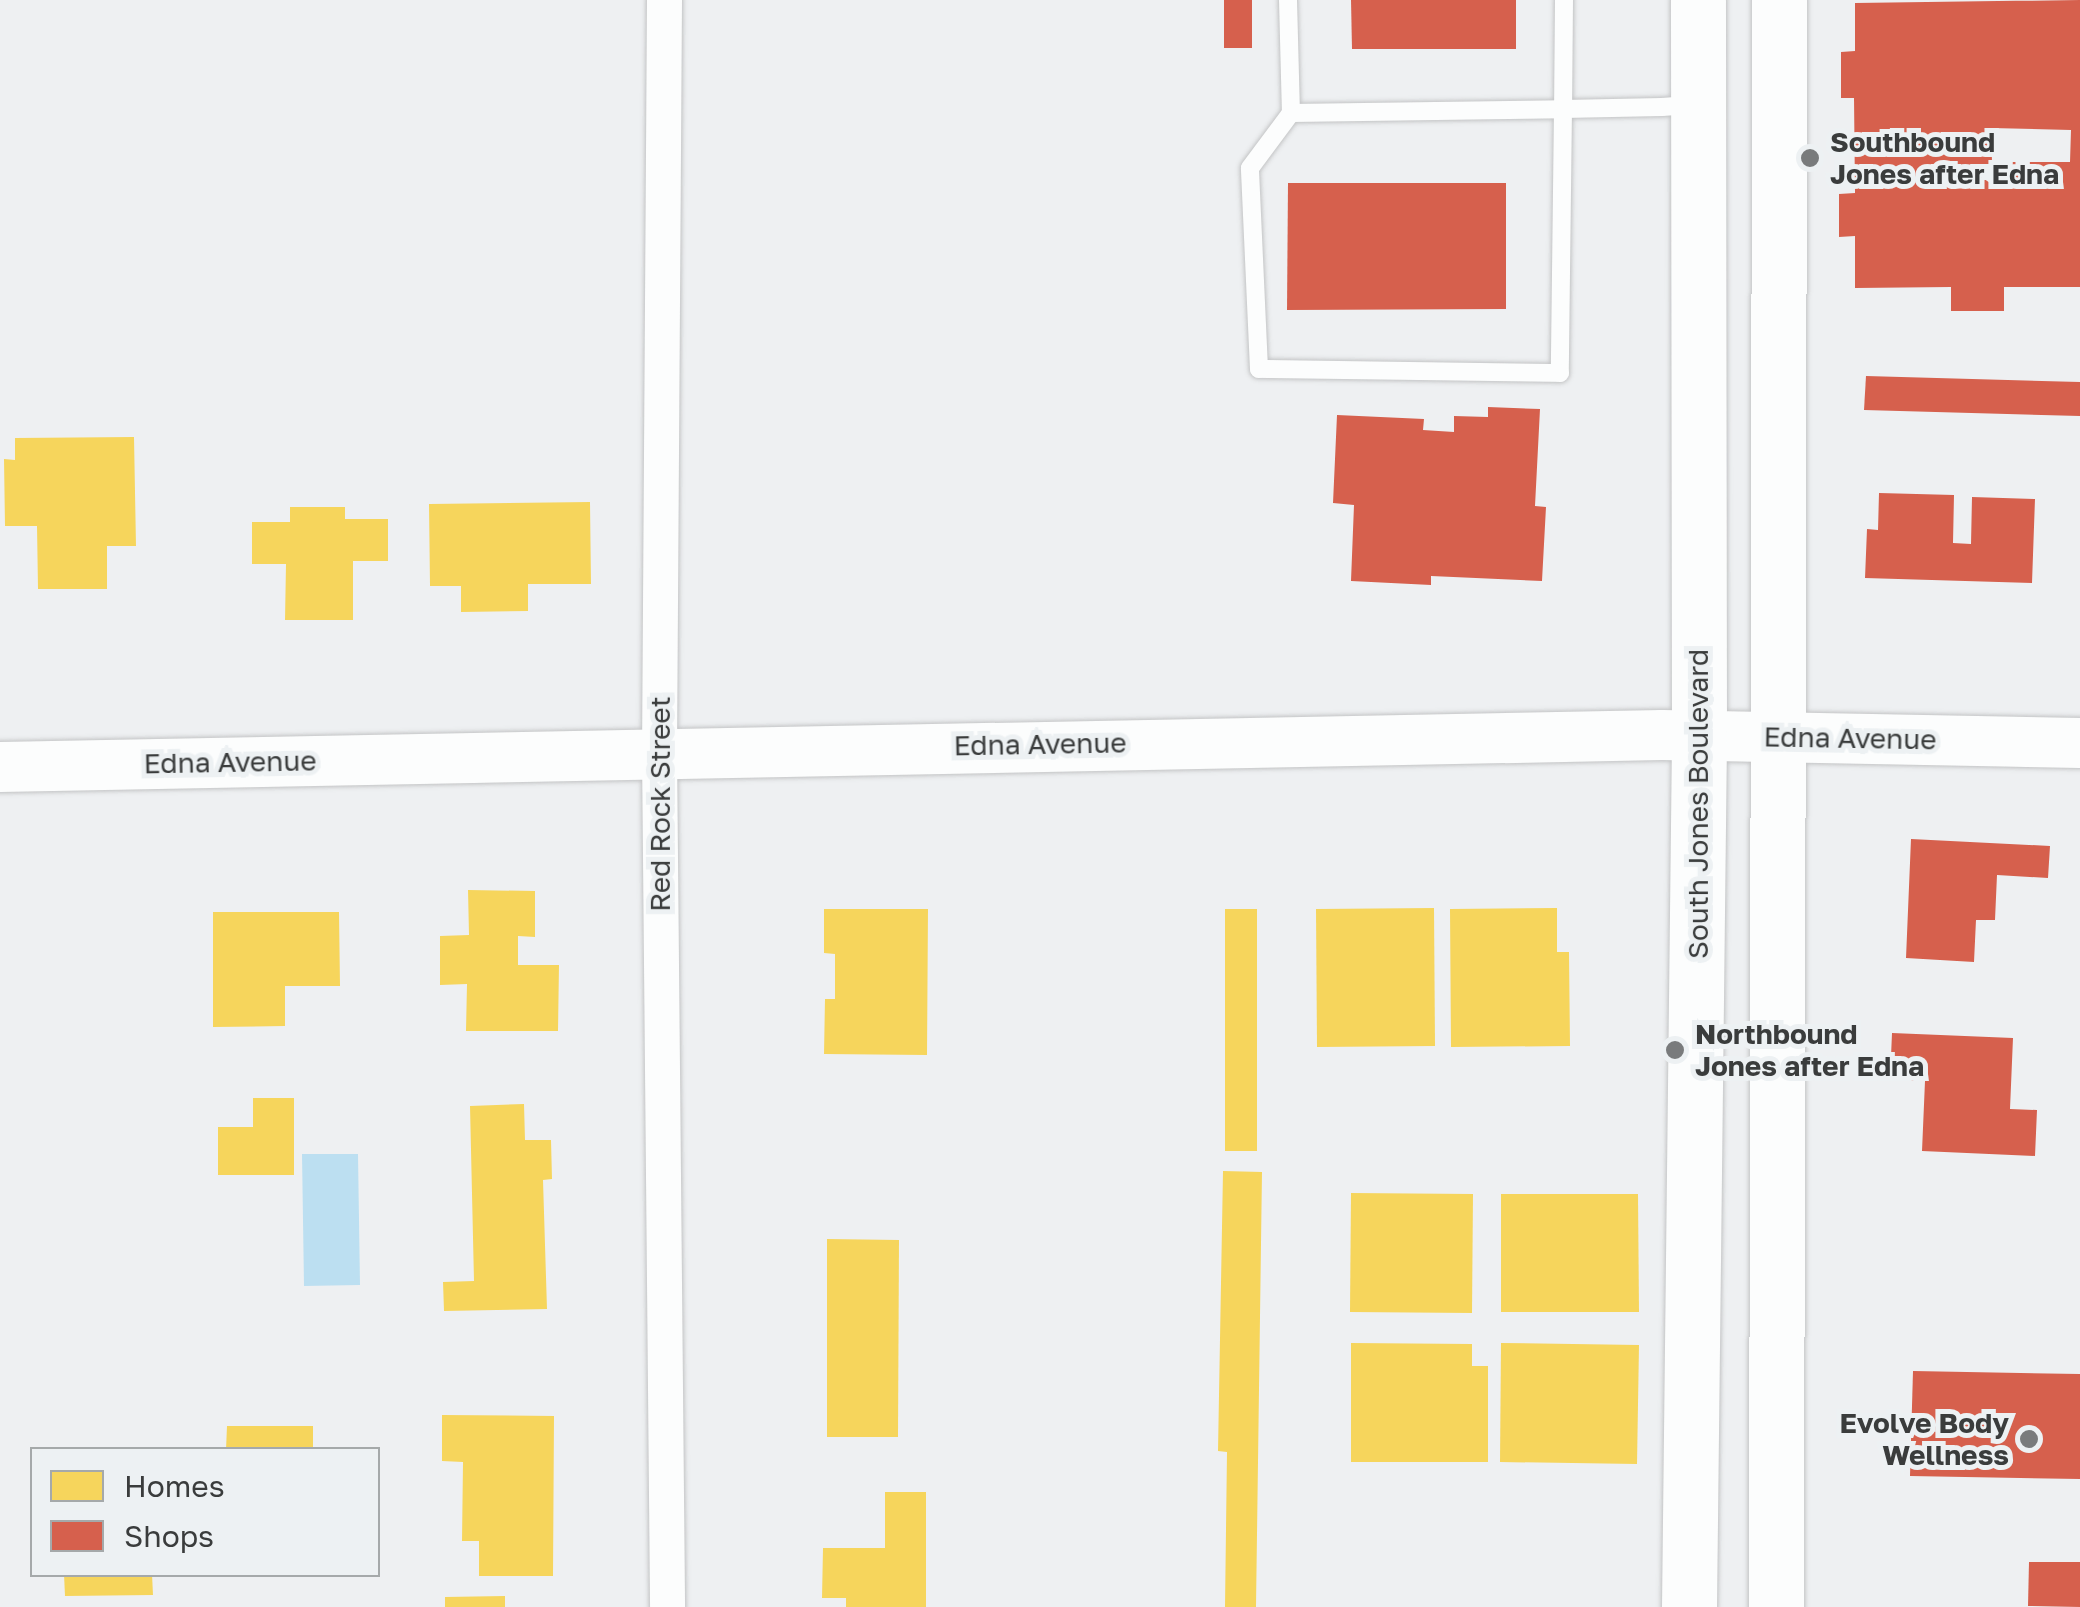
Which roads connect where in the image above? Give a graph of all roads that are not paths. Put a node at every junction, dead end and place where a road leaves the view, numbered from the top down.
1 (664, 0) edge
2 (1288, 0) edge
3 (1564, 0) edge
4 (1698, 0) edge
5 (1779, 0) edge
6 (1698, 104) junction
7 (1563, 109) junction
8 (1291, 113) junction
9 (1699, 736) junction
10 (1778, 736) junction
11 (2080, 743) edge
12 (659, 752) junction
13 (0, 768) edge
14 (666, 1607) edge
15 (1690, 1607) edge
16 (1776, 1607) edge

1 - 12 street, Red Rock Street
2 - 8 lane
3 - 7 lane
4 - 6 main road, South Jones Boulevard
5 - 10 main road
6 - 7 lane
6 - 9 main road, South Jones Boulevard
7 - 8 lane
7 - 8 lane
9 - 10 street, Edna Avenue
9 - 12 street, Edna Avenue
9 - 15 main road, South Jones Boulevard
10 - 11 street, Edna Avenue
10 - 16 main road
12 - 13 street, Edna Avenue
12 - 14 street, Red Rock Street

